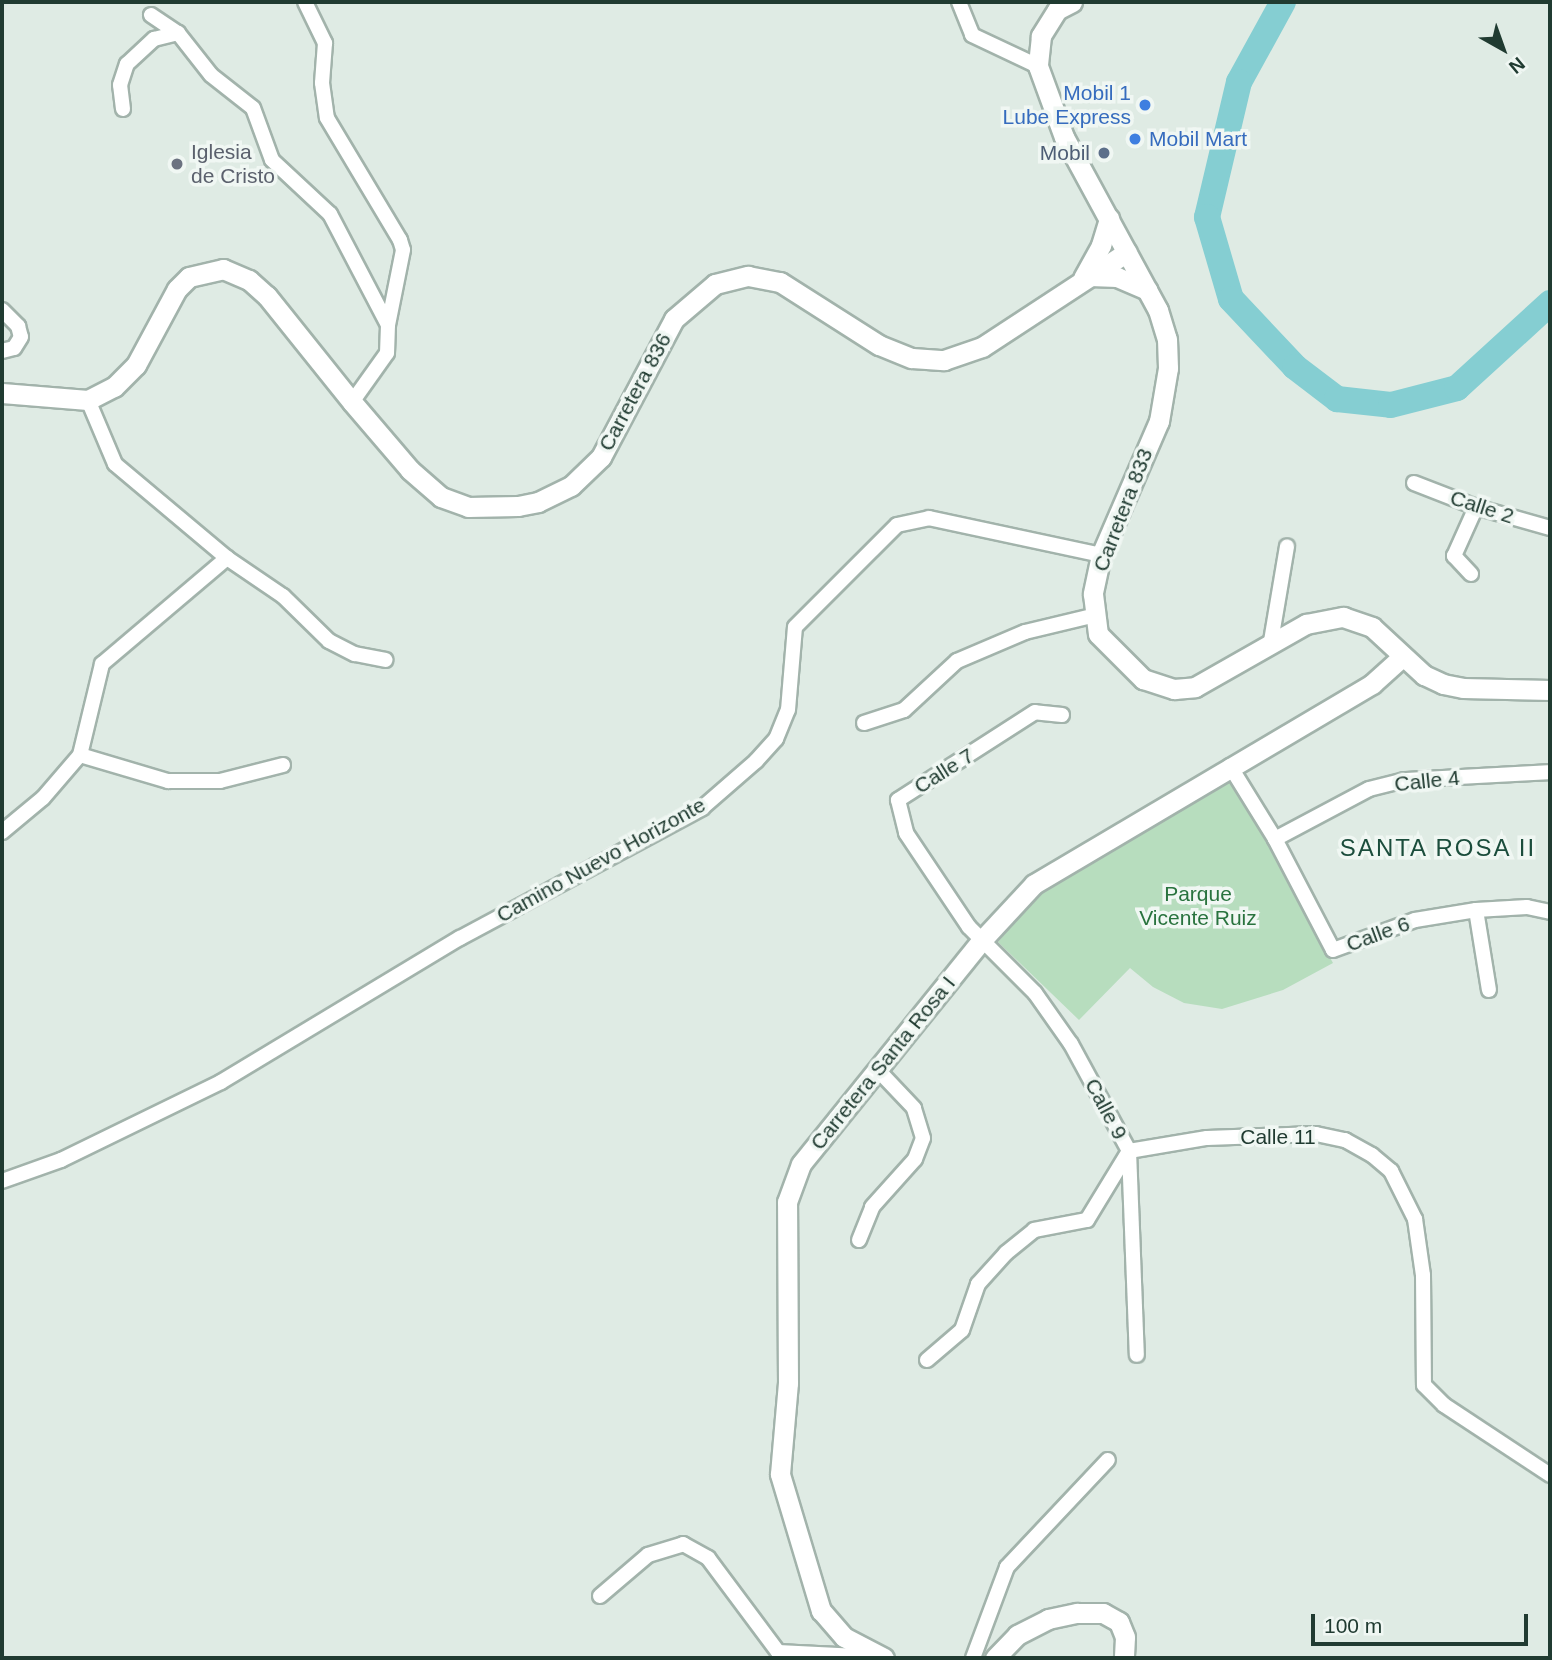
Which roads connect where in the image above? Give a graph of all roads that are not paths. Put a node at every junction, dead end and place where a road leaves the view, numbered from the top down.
1 (305, 2) edge
2 (959, 2) edge
3 (1072, 2) edge
4 (151, 15) dead end
5 (178, 33) junction
6 (1038, 66) junction
7 (123, 109) dead end
8 (1108, 218) junction
9 (1127, 252) junction
10 (1085, 279) junction
11 (1147, 290) junction
12 (2, 310) edge
13 (388, 325) junction
14 (2, 351) edge
15 (2, 393) edge
16 (88, 400) junction
17 (352, 402) junction
18 (1414, 483) dead end
19 (1476, 507) junction
20 (1550, 528) edge
21 (1287, 546) dead end
22 (1101, 555) junction
23 (227, 558) junction
24 (1471, 574) dead end
25 (1096, 615) junction
26 (1270, 647) junction
27 (1402, 657) junction
28 (385, 660) dead end
29 (1550, 690) edge
30 (1062, 715) dead end
31 (864, 723) dead end
32 (80, 755) junction
33 (283, 765) dead end
34 (1230, 766) junction
35 (1550, 772) edge
36 (2, 832) edge
37 (1275, 838) junction
38 (1476, 910) junction
39 (1550, 912) edge
40 (982, 940) junction
41 (1489, 990) dead end
42 (877, 1069) junction
43 (1129, 1151) junction
44 (2, 1181) edge
45 (859, 1241) dead end
46 (1137, 1355) dead end
47 (927, 1360) dead end
48 (1108, 1460) dead end
49 (1550, 1475) edge
50 (600, 1596) dead end
51 (884, 1658) edge
52 (973, 1658) edge
53 (995, 1658) edge
54 (1124, 1658) edge

1 - 13 street
2 - 6 street
3 - 6 street, Carretera 833
4 - 5 street
5 - 7 street
5 - 13 street
6 - 8 street, Carretera 833
8 - 9 street, Carretera 833
8 - 10 street
9 - 10 street, Carretera 836
9 - 11 street, Carretera 833
10 - 11 street
10 - 17 street, Carretera 836
11 - 22 street, Carretera 833
12 - 14 street
13 - 17 street
15 - 16 street
16 - 17 street, Carretera 836
16 - 23 street
18 - 19 street, Calle 2
19 - 20 street, Calle 2
19 - 24 street
21 - 26 street
22 - 25 street, Carretera 833
22 - 44 street, Camino Nuevo Horizonte
23 - 28 street
23 - 32 street
25 - 26 street, Carretera 833
25 - 31 street
26 - 27 street, Carretera 833
27 - 29 street, Carretera 833
27 - 34 street, Carretera Santa Rosa I
30 - 40 street, Calle 7
32 - 33 street
32 - 36 street
34 - 37 street, Calle 6
34 - 40 street, Carretera Santa Rosa I
35 - 37 street, Calle 4
37 - 38 street, Calle 6
38 - 39 street, Calle 6
38 - 41 street
40 - 42 street, Carretera Santa Rosa I
40 - 43 street, Calle 9
42 - 45 street
42 - 51 street, Carretera Santa Rosa I
43 - 46 street, Calle 9
43 - 47 street
43 - 49 street, Calle 11
48 - 52 street
50 - 51 street
53 - 54 street

